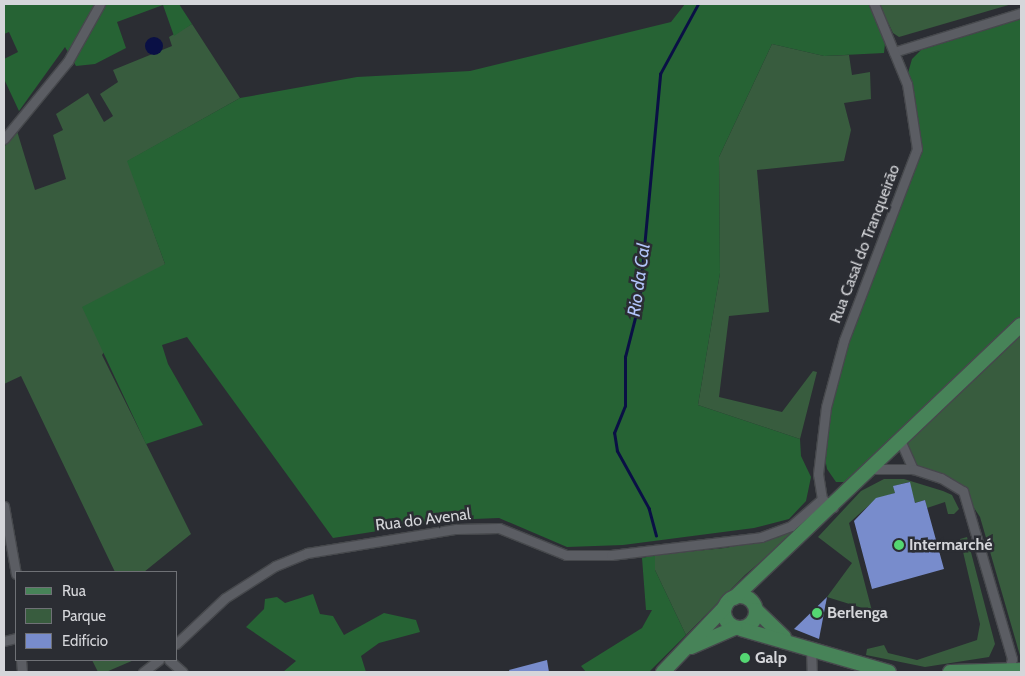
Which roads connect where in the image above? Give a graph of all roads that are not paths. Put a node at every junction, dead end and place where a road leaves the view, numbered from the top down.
1 (100, 4) edge
2 (874, 4) edge
3 (1021, 13) edge
4 (894, 52) junction
5 (4, 139) edge
6 (1021, 325) edge
7 (900, 440) junction
8 (870, 469) junction
9 (913, 469) junction
10 (828, 503) junction
11 (4, 506) edge
12 (770, 567) junction
13 (15, 571) edge
14 (729, 602) junction
15 (755, 607) junction
16 (738, 628) junction
17 (788, 640) junction
18 (178, 642) edge
19 (811, 649) junction
20 (685, 650) junction
21 (158, 661) edge
22 (170, 661) edge
23 (1013, 670) edge
24 (143, 672) edge
25 (183, 672) edge
26 (663, 672) edge
27 (812, 672) edge
28 (889, 672) edge
29 (950, 672) edge

1 - 5 street
2 - 4 street, Rua Casal do Tranqueirão
3 - 4 street
4 - 10 street, Rua Casal do Tranqueirão
6 - 7 main road
7 - 8 main road
7 - 9 street
8 - 9 street
8 - 10 main road
9 - 23 street
10 - 12 main road
10 - 18 street, Rua do Avenal
11 - 13 street
12 - 14 main road
12 - 15 main road
14 - 15 main road
14 - 16 main road
14 - 20 main road
15 - 16 main road
15 - 17 main road
16 - 17 main road
16 - 20 main road
17 - 19 main road
19 - 27 street
19 - 28 main road
20 - 26 main road
21 - 24 street
22 - 25 street
23 - 29 main road

